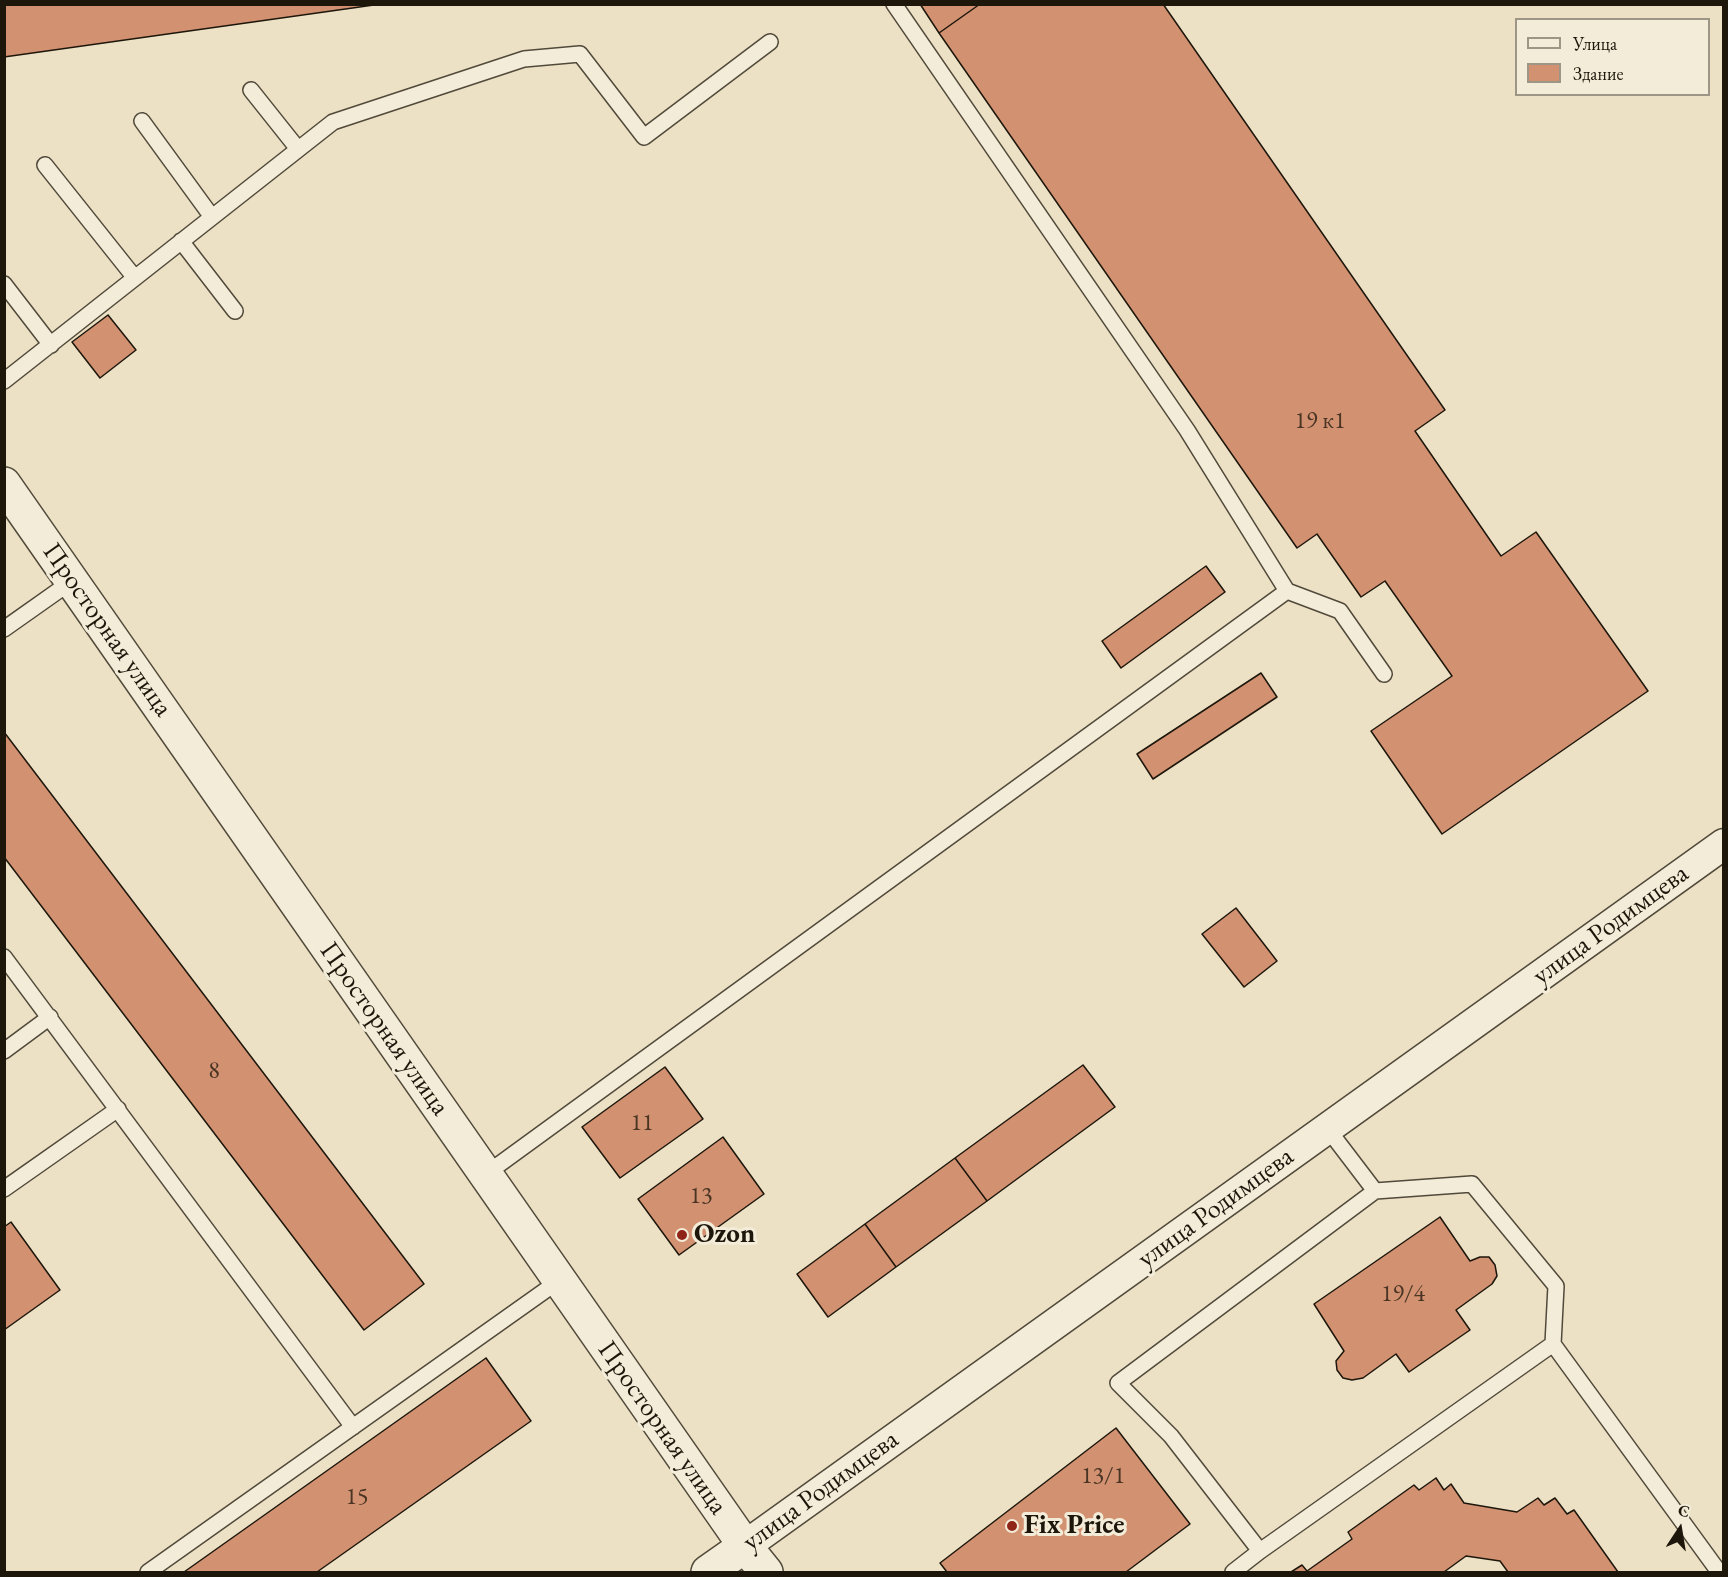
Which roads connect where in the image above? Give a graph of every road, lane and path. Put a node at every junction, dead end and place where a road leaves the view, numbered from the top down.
1 (894, 4) edge
2 (770, 42) dead end
3 (251, 90) dead end
4 (142, 121) dead end
5 (298, 149) junction
6 (45, 165) dead end
7 (212, 217) junction
8 (181, 241) junction
9 (135, 278) junction
10 (4, 284) edge
11 (235, 311) dead end
12 (51, 345) junction
13 (4, 381) edge
14 (4, 484) edge
15 (72, 581) junction
16 (1287, 591) junction
17 (4, 629) edge
18 (1384, 674) dead end
19 (1724, 844) edge
20 (4, 957) edge
21 (50, 1017) junction
22 (4, 1051) edge
23 (118, 1109) junction
24 (1327, 1128) junction
25 (486, 1174) junction
26 (4, 1189) edge
27 (1375, 1191) junction
28 (560, 1280) junction
29 (1553, 1344) junction
30 (353, 1427) junction
31 (744, 1546) junction
32 (1260, 1551) junction
33 (148, 1572) edge
34 (708, 1572) edge
35 (766, 1572) edge
36 (1233, 1572) edge
37 (1719, 1572) edge

1 - 16 lane
2 - 5 lane
3 - 5 lane
4 - 7 lane
5 - 7 lane
6 - 9 lane
7 - 8 lane
8 - 9 lane
8 - 11 lane
9 - 12 lane
10 - 12 lane
12 - 13 lane
14 - 15 street, Просторная улица
15 - 17 lane
15 - 25 street, Просторная улица
16 - 18 lane
16 - 25 lane
19 - 24 street, улица Родимцева
20 - 21 lane
21 - 22 lane
21 - 23 lane
23 - 26 lane
23 - 30 lane
24 - 27 lane
24 - 31 street, улица Родимцева
25 - 28 street, Просторная улица
27 - 29 lane
27 - 32 lane
28 - 30 lane
28 - 31 street, Просторная улица
29 - 32 lane
29 - 37 lane
30 - 33 lane
31 - 34 street, улица Родимцева
31 - 35 street, Просторная улица
32 - 36 lane

